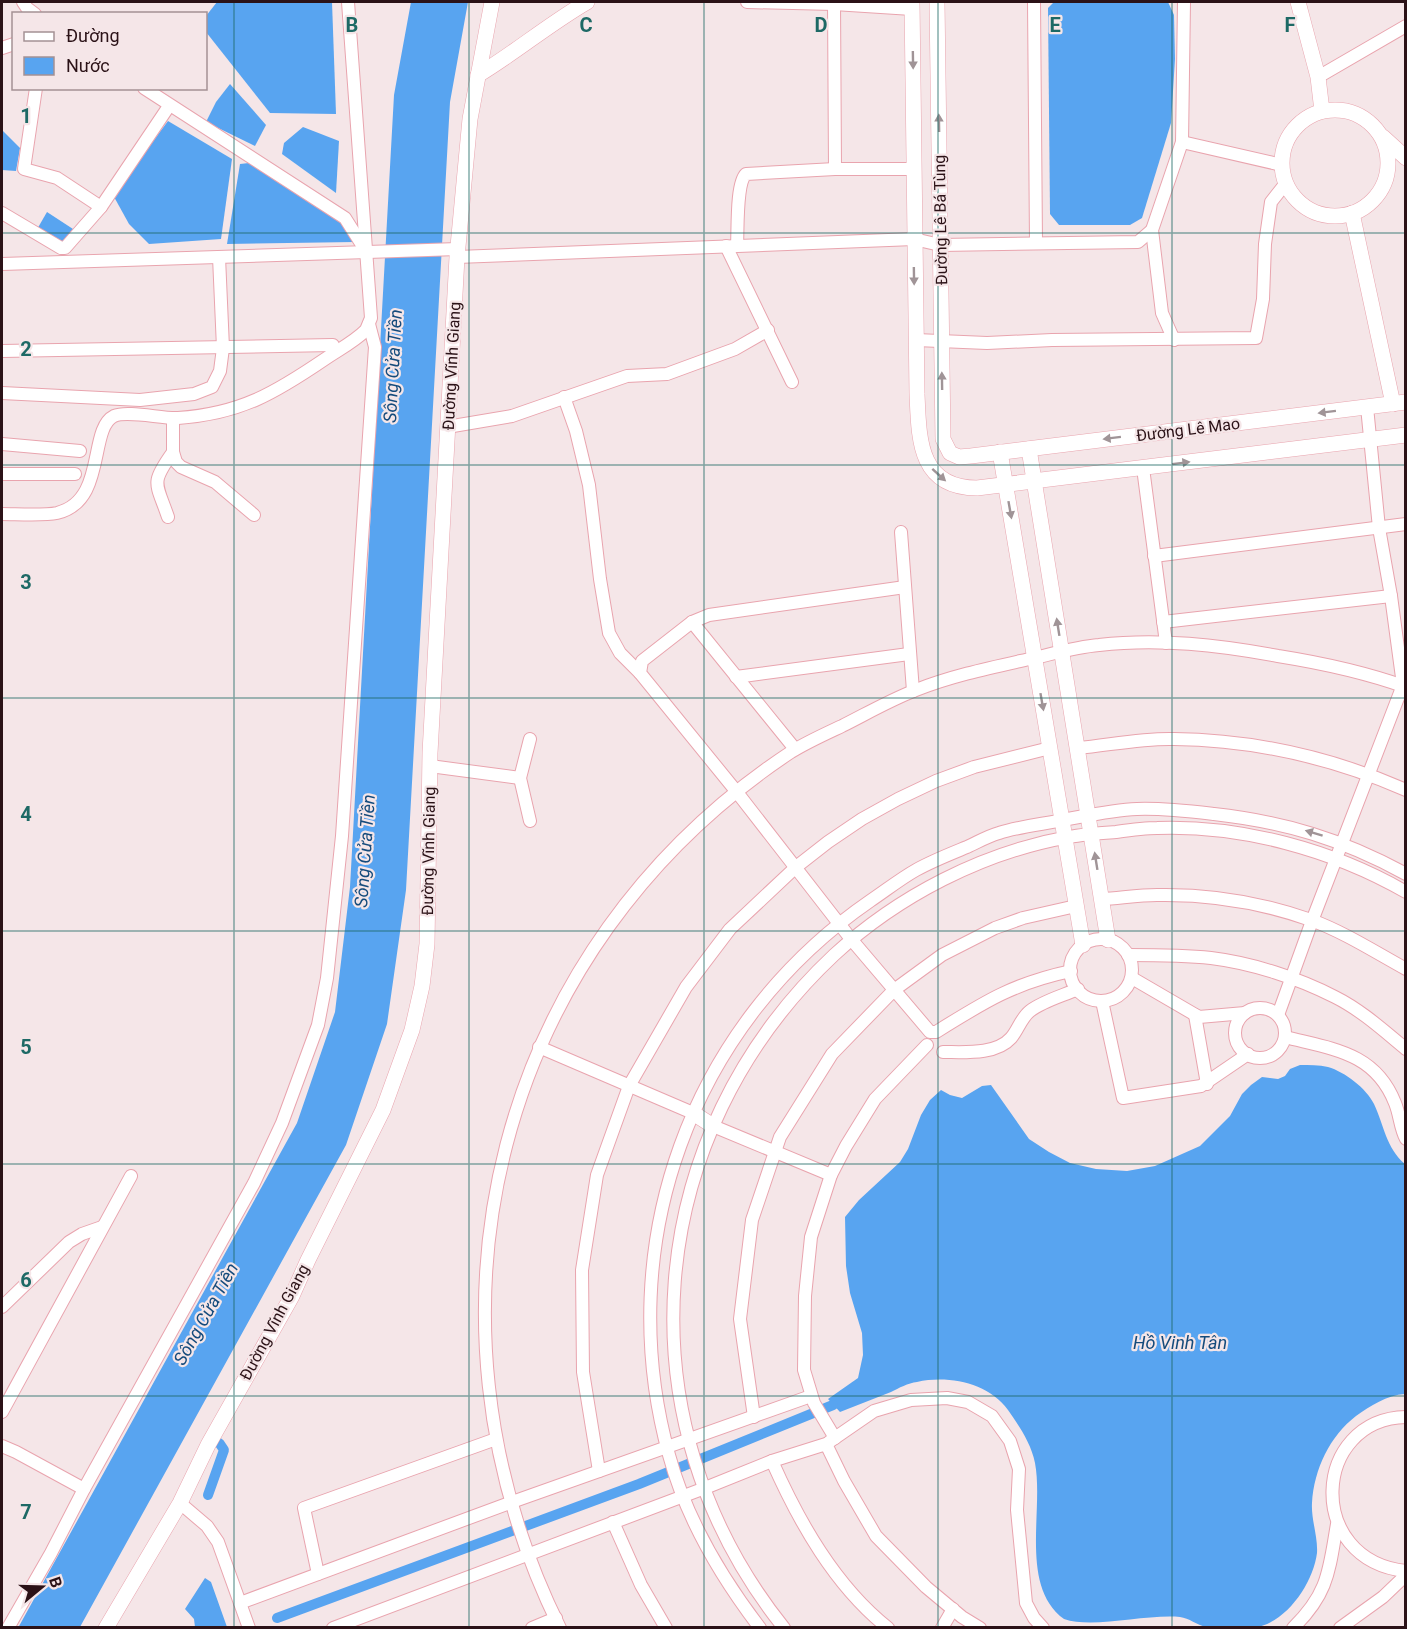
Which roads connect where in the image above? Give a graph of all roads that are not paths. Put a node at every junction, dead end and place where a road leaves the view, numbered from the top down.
1 (348, 2) edge
2 (492, 2) edge
3 (587, 2) edge
4 (747, 2) edge
5 (937, 2) edge
6 (1034, 2) edge
7 (1184, 2) edge
8 (1298, 2) edge
9 (834, 3) edge
10 (912, 5) edge
11 (1406, 26) edge
12 (478, 75) junction
13 (1318, 76) junction
14 (36, 90) edge
15 (147, 90) edge
16 (169, 106) junction
17 (1322, 111) junction
18 (1381, 135) junction
19 (1182, 142) junction
20 (1406, 159) edge
21 (1282, 165) junction
22 (835, 169) junction
23 (913, 169) junction
24 (1286, 183) junction
25 (101, 207) junction
26 (2, 213) edge
27 (1352, 213) junction
28 (1152, 230) junction
29 (914, 239) junction
30 (1036, 243) junction
31 (940, 244) junction
32 (731, 245) junction
33 (372, 252) junction
34 (453, 252) junction
35 (219, 257) junction
36 (2, 264) edge
37 (369, 324) junction
38 (768, 330) junction
39 (916, 340) junction
40 (1174, 340) junction
41 (941, 341) junction
42 (333, 345) dead end
43 (223, 348) junction
44 (2, 351) edge
45 (792, 382) dead end
46 (2, 393) edge
47 (564, 398) junction
48 (1399, 403) edge
49 (1367, 407) junction
50 (173, 418) junction
51 (447, 427) junction
52 (1406, 435) edge
53 (1370, 439) junction
54 (2, 444) edge
55 (1029, 449) junction
56 (80, 451) dead end
57 (173, 452) junction
58 (1000, 452) junction
59 (970, 456) joint
60 (1143, 468) junction
61 (2, 474) edge
62 (75, 474) dead end
63 (1035, 481) junction
64 (1005, 485) junction
65 (977, 489) joint
66 (2, 514) edge
67 (254, 515) dead end
68 (168, 517) dead end
69 (1406, 524) edge
70 (1379, 528) junction
71 (902, 532) dead end
72 (1154, 556) junction
73 (905, 587) junction
74 (1390, 596) junction
75 (692, 622) junction
76 (1163, 622) junction
77 (1166, 643) junction
78 (1062, 650) junction
79 (909, 654) junction
80 (1034, 658) junction
81 (640, 673) junction
82 (736, 677) junction
83 (1404, 686) edge
84 (913, 691) junction
85 (530, 740) dead end
86 (1050, 748) junction
87 (1078, 748) junction
88 (795, 749) junction
89 (430, 766) junction
90 (1368, 774) junction
91 (520, 777) junction
92 (1406, 790) edge
93 (736, 791) junction
94 (1089, 815) junction
95 (1062, 820) junction
96 (530, 821) dead end
97 (1092, 834) junction
98 (1065, 838) junction
99 (1342, 843) junction
100 (1336, 859) junction
101 (796, 867) junction
102 (1406, 874) edge
103 (1406, 892) edge
104 (1102, 899) junction
105 (1076, 906) junction
106 (1312, 921) junction
107 (839, 923) junction
108 (851, 939) junction
109 (1108, 940) junction
110 (1083, 945) junction
111 (1128, 955) junction
112 (1406, 969) edge
113 (1071, 971) junction
114 (1131, 978) junction
115 (1290, 979) junction
116 (1077, 989) junction
117 (894, 990) junction
118 (1102, 1001) junction
119 (1245, 1013) junction
120 (1195, 1015) junction
121 (1278, 1015) junction
122 (1285, 1037) junction
123 (927, 1045) dead end
124 (539, 1047) junction
125 (1406, 1049) edge
126 (943, 1053) dead end
127 (1248, 1054) junction
128 (1207, 1084) junction
129 (629, 1086) junction
130 (693, 1113) junction
131 (713, 1126) junction
132 (1406, 1139) edge
133 (775, 1153) junction
134 (831, 1175) junction
135 (131, 1176) dead end
136 (102, 1227) junction
137 (674, 1303) junction
138 (651, 1304) junction
139 (2, 1307) edge
140 (812, 1400) junction
141 (2, 1412) edge
142 (754, 1417) junction
143 (1406, 1417) edge
144 (496, 1439) junction
145 (831, 1441) junction
146 (690, 1445) junction
147 (2, 1446) edge
148 (668, 1453) junction
149 (772, 1461) junction
150 (599, 1471) junction
151 (703, 1482) junction
152 (84, 1489) junction
153 (684, 1496) junction
154 (180, 1503) junction
155 (513, 1507) junction
156 (613, 1522) junction
157 (1337, 1524) junction
158 (527, 1548) junction
159 (1406, 1573) edge
160 (318, 1574) junction
161 (240, 1603) junction
162 (953, 1610) junction
163 (558, 1623) edge
164 (337, 1627) edge
165 (8, 1628) edge
166 (106, 1628) edge
167 (249, 1628) edge
168 (532, 1628) edge
169 (666, 1628) edge
170 (760, 1628) edge
171 (784, 1628) edge
172 (888, 1628) edge
173 (942, 1628) edge
174 (980, 1628) edge
175 (1043, 1628) edge
176 (1293, 1628) edge
177 (1340, 1628) edge

1 - 33 street
2 - 12 street, Đường Vĩnh Giang
3 - 12 street
4 - 9 street
31 -> 5 street, Đường Lê Bá Tùng
6 - 30 street
7 - 19 street
8 - 13 street
9 - 10 street
9 - 22 street
10 -> 23 street, Đường Lê Bá Tùng
11 - 13 street
12 - 34 street, Đường Vĩnh Giang
13 - 17 street
14 - 25 street
15 - 16 street
16 - 25 street
16 - 33 street
17 - 18 street
17 - 21 street
18 - 20 street
18 - 27 street
19 - 21 street
19 - 28 street
21 - 24 street
22 - 23 street
22 - 32 street
23 - 29 street, Đường Lê Bá Tùng
24 - 27 street
24 - 40 street
25 - 26 street
27 - 48 street
28 - 30 street
28 - 40 street
29 - 31 street
29 - 32 street
29 -> 39 street, Đường Lê Bá Tùng
30 - 31 street
31 - 41 street, Đường Lê Bá Tùng
32 - 34 street
32 - 38 street
33 - 34 street
33 - 35 street
33 - 37 street
34 - 51 street, Đường Vĩnh Giang
35 - 36 street
35 - 43 street
37 - 50 street
37 - 152 street
38 - 45 street
38 - 47 street
39 - 41 street
39 -> 65 street, Đường Lê Bá Tùng
40 - 41 street
59 -> 41 street, Đường Lê Bá Tùng
42 - 43 street
43 - 44 street
43 - 46 street
47 - 51 street
47 - 81 street
48 - 49 street, Đường Lê Mao
49 - 53 street
49 -> 55 street, Đường Lê Mao
50 - 57 street
50 - 66 street
51 - 89 street, Đường Vĩnh Giang
52 - 53 street, Đường Lê Mao
60 -> 53 street, Đường Lê Mao
53 - 70 street
54 - 56 street
55 - 58 street, Đường Lê Mao
55 - 63 street
57 - 67 street
57 - 68 street
58 - 59 street, Đường Lê Mao
58 - 64 street
60 - 63 street, Đường Lê Mao
60 - 72 street
61 - 62 street
63 - 64 street, Đường Lê Mao
78 -> 63 street
64 - 65 street, Đường Lê Mao
64 -> 80 street
69 - 70 street
70 - 72 street
70 - 74 street
71 - 73 street
72 - 76 street
73 - 75 street
73 - 79 street
74 - 76 street
74 - 83 street
75 - 81 street
75 - 82 street
76 - 77 street
77 - 78 street
77 - 83 street
78 - 80 street
78 - 87 street
79 - 82 street
79 - 84 street
80 - 84 street
80 -> 86 street
81 - 93 street
82 - 88 street
83 - 90 street
84 - 88 street
85 - 91 street
86 - 95 street
86 - 101 street
87 - 90 street
87 - 94 street
88 - 93 street
89 - 91 street
89 - 154 street, Đường Vĩnh Giang
90 - 92 street
90 - 99 street
91 - 96 street
93 - 101 street
93 - 124 street
94 - 95 street
94 - 97 street
99 -> 94 street
95 - 98 street
95 - 107 street
97 - 98 street
97 - 100 street
104 -> 97 street
98 - 105 street
98 - 108 street
99 - 100 street
99 - 102 street
100 - 103 street
100 - 106 street
101 - 107 street
101 - 129 street
104 - 106 street
104 - 109 street
105 - 110 street
105 - 117 street
106 - 112 street
106 - 115 street
107 - 108 street
107 - 130 street
108 - 117 street
108 - 131 street
109 - 110 street
109 - 111 street
110 - 113 street
111 - 114 street
111 - 115 street
113 - 116 street
113 - 117 street
114 - 118 street
114 - 120 street
115 - 121 street
115 - 125 street
116 - 118 street
116 - 126 street
117 - 133 street
118 - 128 street
119 - 120 street
119 - 121 street
119 - 127 street
120 - 128 street
121 - 122 street
122 - 127 street
122 - 132 street
123 - 134 street
124 - 129 street
124 - 144 street
127 - 128 street
129 - 130 street
129 - 150 street
130 - 131 street
130 - 138 street
131 - 133 street
131 - 137 street
133 - 134 street
133 - 142 street
134 - 140 street
135 - 136 street
136 - 139 street
136 - 141 street
137 - 138 street
137 - 146 street
138 - 148 street
140 - 142 street
140 - 145 street
142 - 146 street
143 - 157 street
144 - 155 street
144 - 160 street
145 - 149 street
145 - 162 street
145 - 175 street
146 - 148 street
146 - 151 street
147 - 152 street
148 - 150 street
148 - 153 street
149 - 151 street
149 - 172 street
150 - 155 street
151 - 153 street
151 - 171 street
152 - 165 street
153 - 156 street
153 - 170 street
154 - 161 street
154 - 166 street, Đường Vĩnh Giang
155 - 158 street
155 - 160 street
156 - 158 street
156 - 169 street
157 - 159 street
157 - 176 street
158 - 163 street
158 - 164 street
159 - 177 street
160 - 161 street
161 - 167 street
162 - 173 street
162 - 174 street
163 - 168 street

